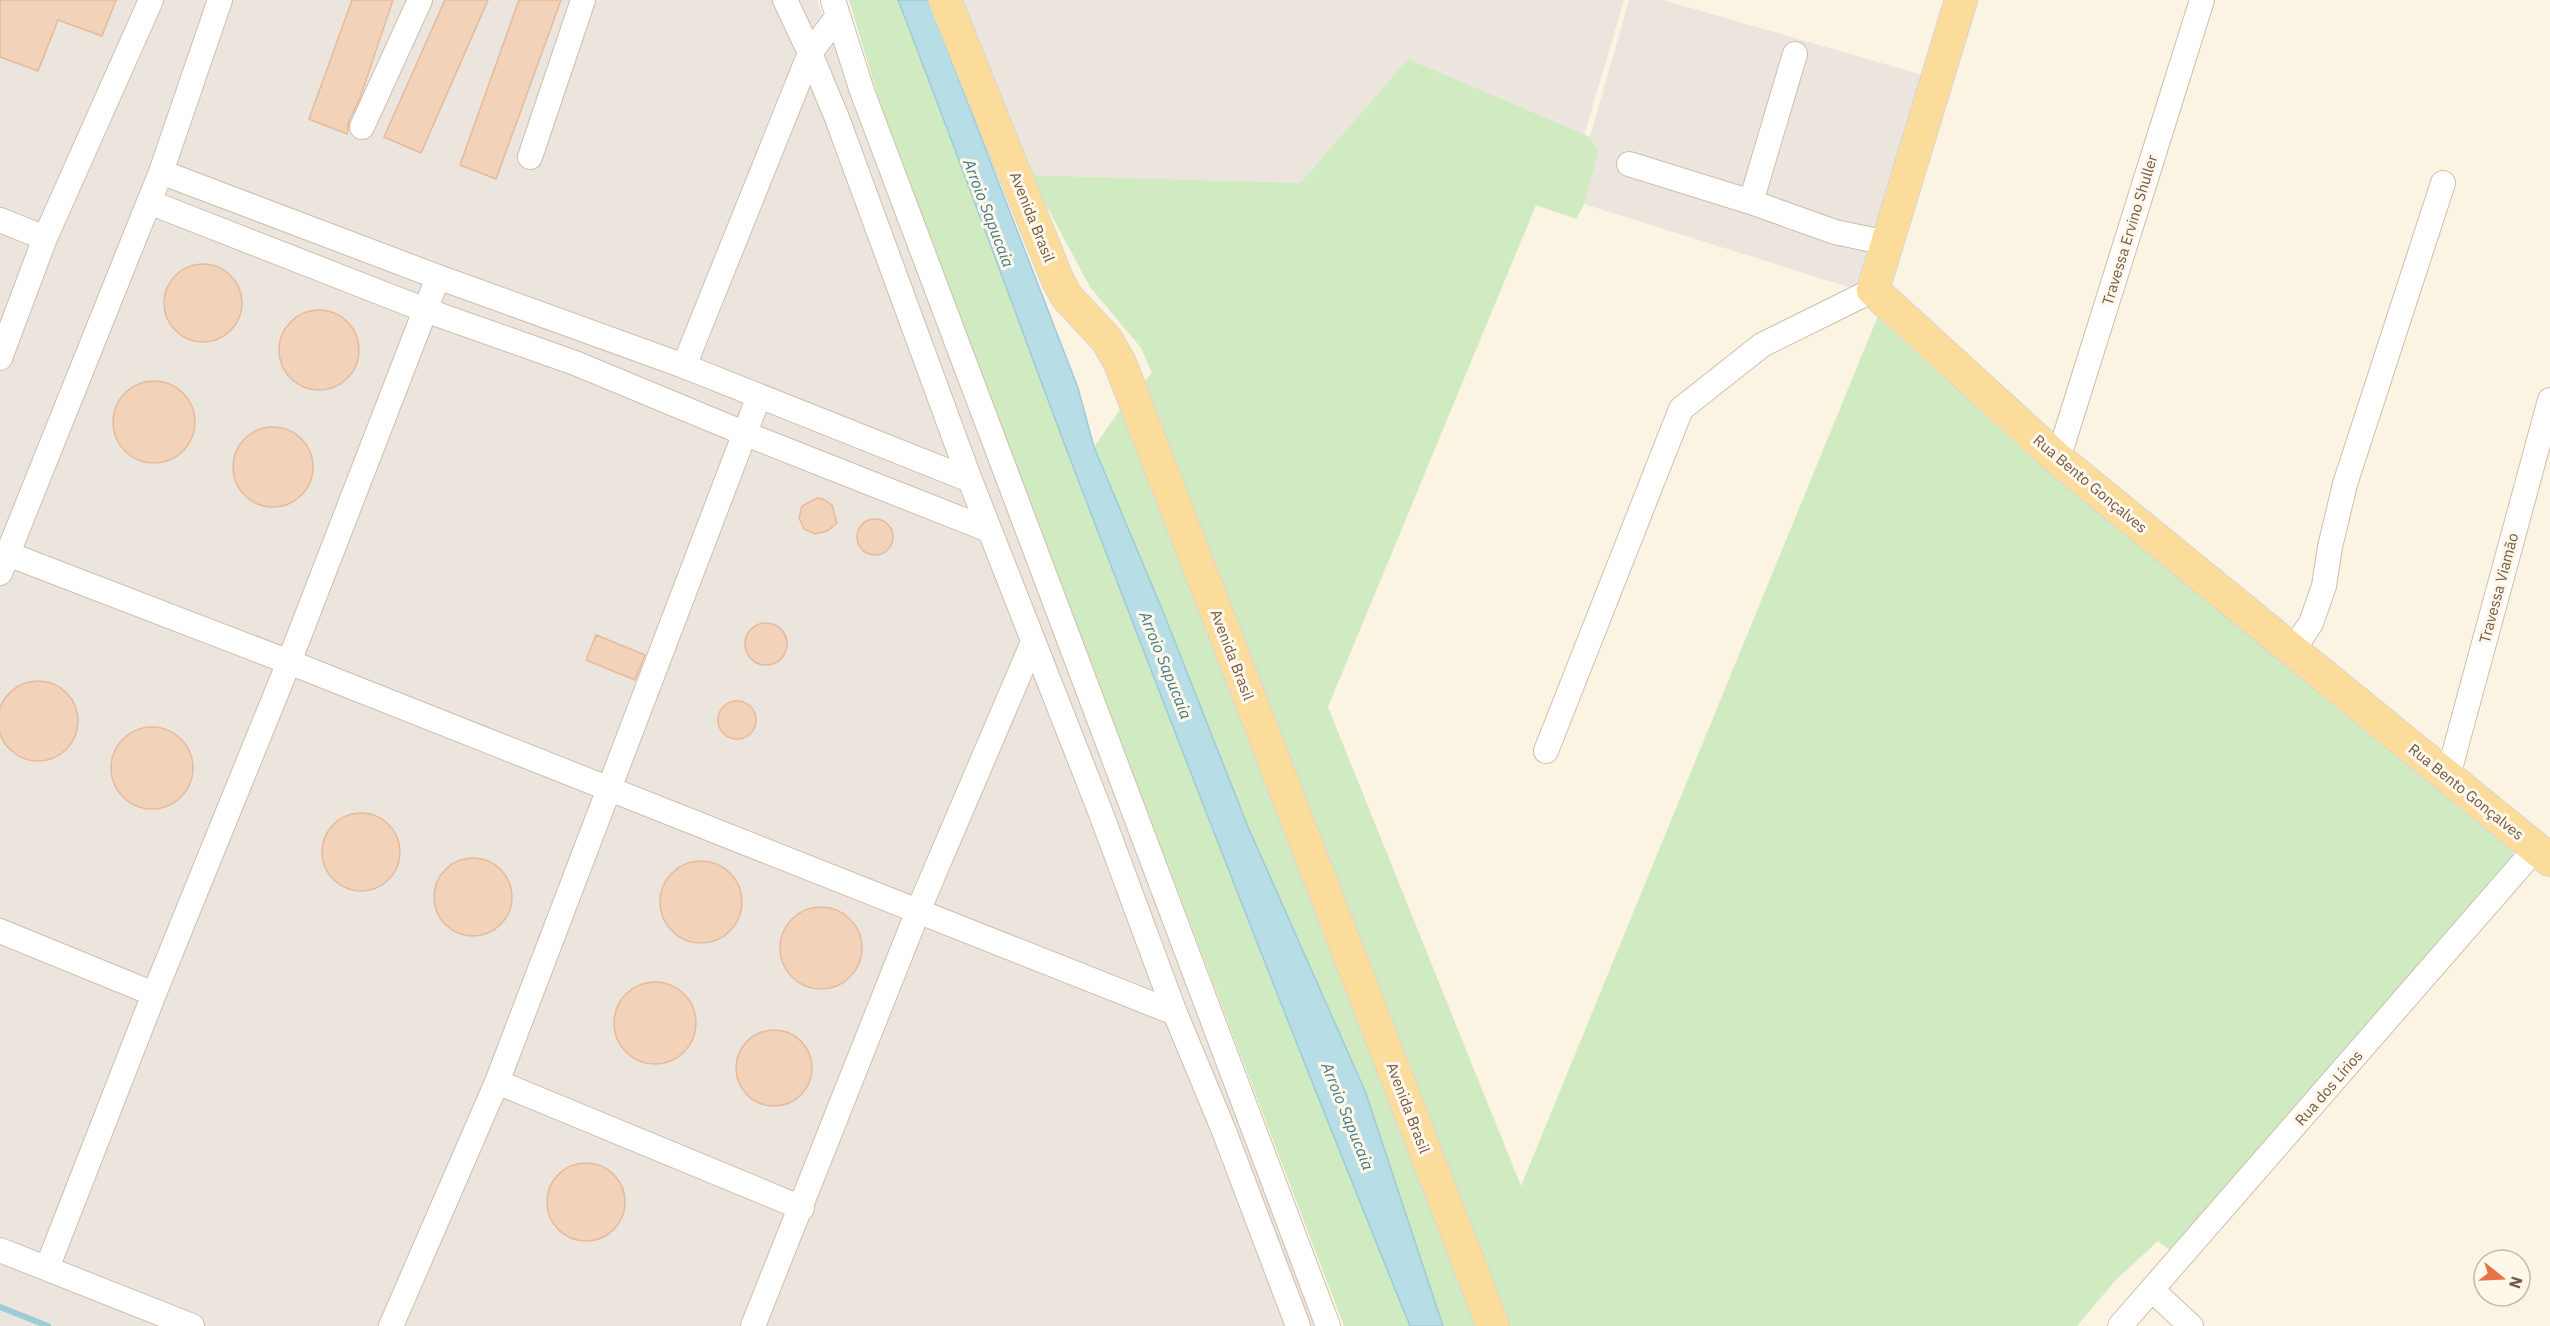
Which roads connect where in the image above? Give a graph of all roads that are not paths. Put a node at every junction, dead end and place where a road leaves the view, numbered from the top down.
1 (151, 0) edge
2 (220, 0) edge
3 (420, 0) edge
4 (583, 0) edge
5 (945, 0) edge
6 (1961, 0) edge
7 (2202, 0) edge
8 (787, 1) edge
9 (836, 8) edge
10 (810, 53) junction
11 (1795, 54) dead end
12 (362, 127) dead end
13 (530, 157) dead end
14 (1629, 164) dead end
15 (161, 172) junction
16 (2443, 183) dead end
17 (149, 202) junction
18 (1751, 202) junction
19 (275, 215) junction
20 (0, 220) edge
21 (45, 238) junction
22 (1887, 243) junction
23 (263, 245) junction
24 (438, 278) junction
25 (1873, 290) junction
26 (9, 306) edge
27 (425, 310) junction
28 (0, 358) edge
29 (684, 366) junction
30 (759, 396) junction
31 (2550, 400) edge
32 (746, 434) junction
33 (2058, 459) junction
34 (970, 480) junction
35 (989, 530) junction
36 (4, 564) edge
37 (1033, 642) junction
38 (2293, 650) junction
39 (289, 662) junction
40 (1546, 751) dead end
41 (2448, 776) junction
42 (609, 790) junction
43 (2543, 854) edge
44 (918, 911) junction
45 (0, 932) edge
46 (154, 994) junction
47 (1175, 1013) junction
48 (497, 1082) junction
49 (802, 1208) junction
50 (0, 1250) edge
51 (48, 1268) junction
52 (2152, 1291) junction
53 (192, 1326) edge
54 (391, 1326) edge
55 (753, 1326) edge
56 (1298, 1326) edge
57 (1328, 1326) edge
58 (1493, 1326) edge
59 (2120, 1326) edge
60 (2191, 1326) edge

1 - 21 street
2 - 15 street
3 - 12 street
4 - 13 street
5 - 58 main road, Avenida Brasil
6 - 22 main road
7 - 33 street, Travessa Ervino Shuller
8 - 10 street
9 - 10 street
9 - 57 street
10 - 29 street
10 - 34 street
11 - 18 street
14 - 18 street
15 - 17 street
15 - 19 street
16 - 38 street
17 - 23 street
17 - 36 street
18 - 22 street
19 - 23 street
19 - 24 street
20 - 21 street
21 - 26 street
22 - 25 main road
23 - 27 street
24 - 27 street
24 - 29 street
25 - 33 main road, Rua Bento Gonçalves
25 - 40 street
26 - 28 street
27 - 32 street
27 - 39 street
29 - 30 street
30 - 32 street
30 - 34 street
31 - 41 street, Travessa Viamão
32 - 35 street
32 - 42 street
33 - 38 main road, Rua Bento Gonçalves
34 - 35 street
35 - 37 street
36 - 39 street
37 - 44 street
37 - 47 street
38 - 41 main road, Rua Bento Gonçalves
39 - 42 street
39 - 46 street
41 - 43 main road, Rua Bento Gonçalves
42 - 44 street
42 - 48 street
43 - 52 street, Rua dos Lírios
44 - 47 street
44 - 49 street
45 - 46 street
46 - 51 street
47 - 56 street
48 - 49 street
48 - 54 street
49 - 55 street
50 - 51 street
51 - 53 street
52 - 59 street, Rua dos Lírios
52 - 60 street

